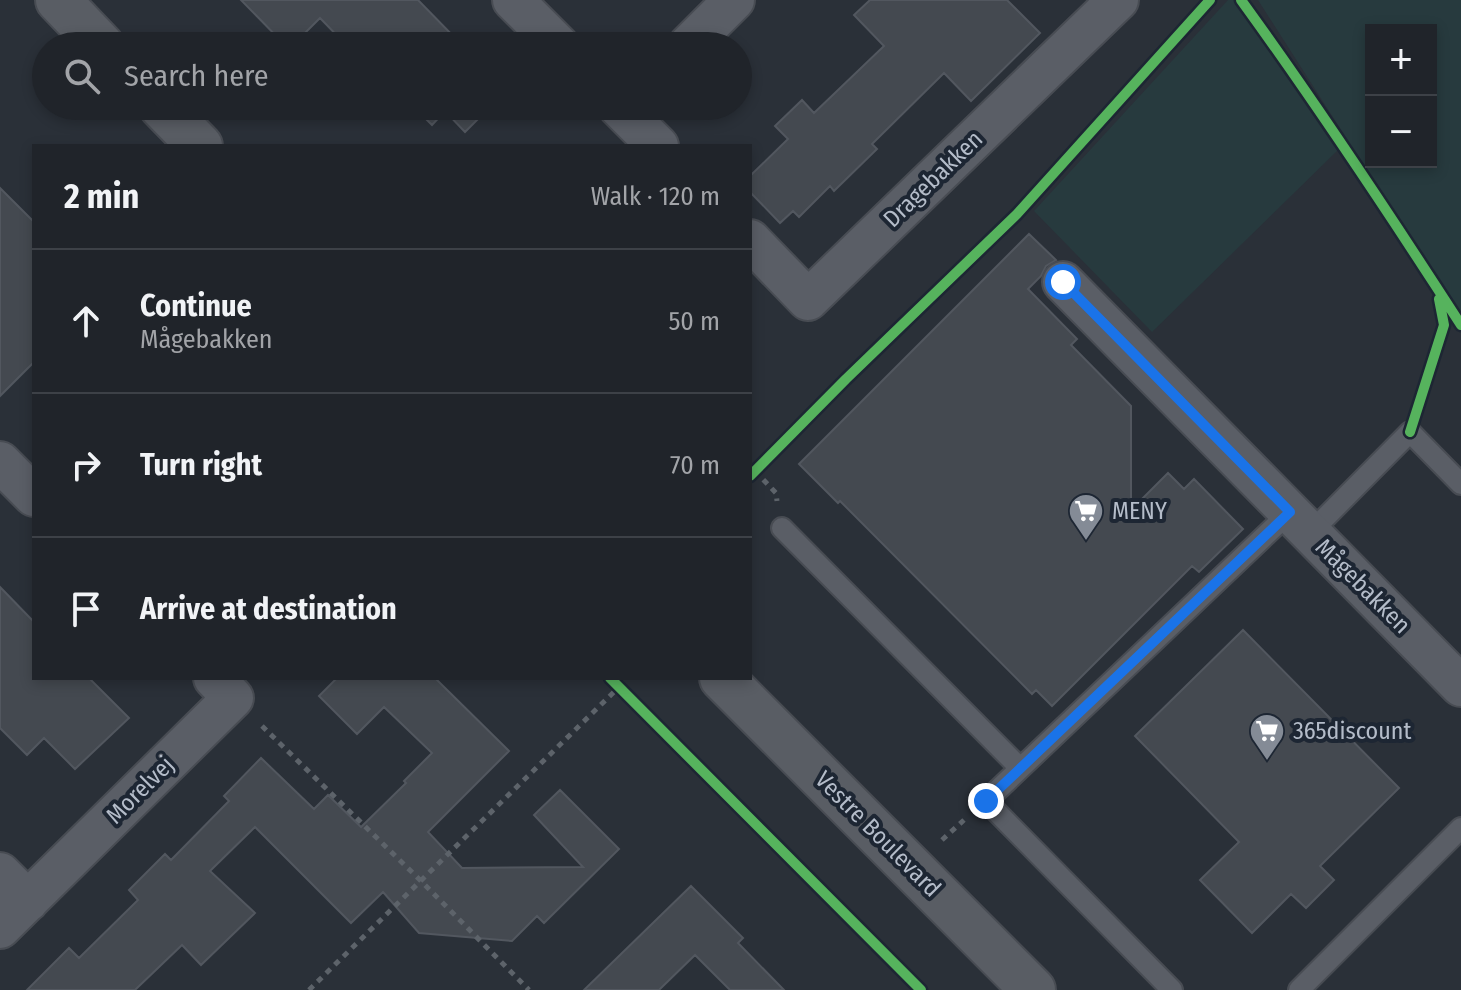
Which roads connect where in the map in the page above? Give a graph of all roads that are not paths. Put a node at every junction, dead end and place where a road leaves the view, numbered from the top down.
1 (58, 0) edge
2 (513, 0) edge
3 (734, 0) edge
4 (1118, 0) edge
5 (89, 32) edge
6 (545, 32) edge
7 (702, 32) edge
8 (175, 120) edge
9 (635, 120) edge
10 (198, 144) edge
11 (656, 144) edge
12 (752, 242) edge
13 (1063, 282) dead end
14 (0, 462) edge
15 (1461, 484) edge
16 (32, 494) edge
17 (1300, 522) junction
18 (782, 528) dead end
19 (724, 680) edge
20 (1461, 686) edge
21 (223, 688) edge
22 (1020, 768) junction
23 (1461, 828) edge
24 (0, 873) edge
25 (14, 914) edge
26 (1033, 990) edge
27 (1172, 990) edge
28 (1299, 990) edge

1 - 5 street
2 - 6 street
3 - 7 street
4 - 12 street, Dragebakken
8 - 10 street
9 - 11 street
13 - 17 street, Mågebakken
14 - 16 street
15 - 17 lane
17 - 20 street, Mågebakken
17 - 22 lane
18 - 22 lane
19 - 26 street, Vestre Boulevard
21 - 25 street, Morelvej
22 - 27 lane
23 - 28 lane
24 - 25 street, Morelvej

